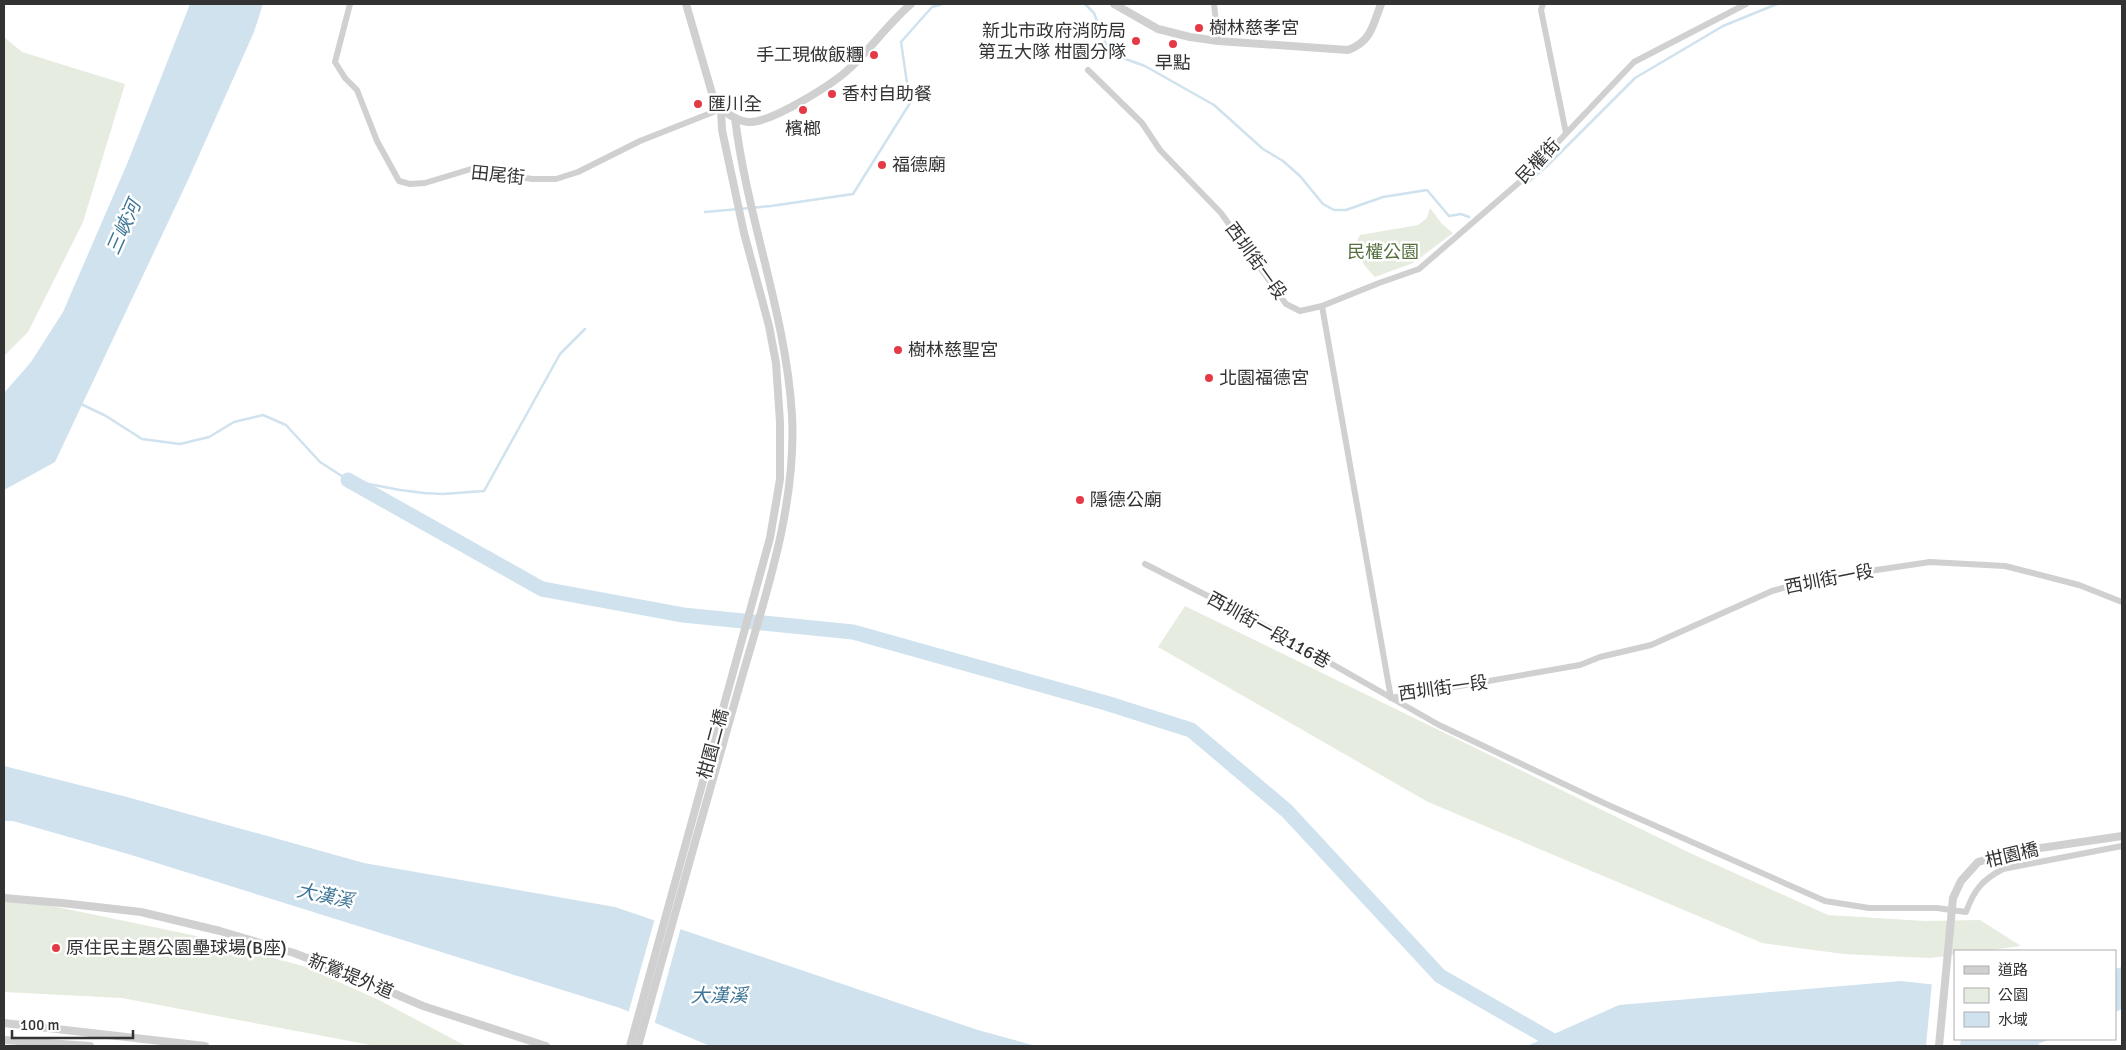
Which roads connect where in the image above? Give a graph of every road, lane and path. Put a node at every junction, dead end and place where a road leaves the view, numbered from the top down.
1 (350, 4) edge
2 (686, 4) edge
3 (911, 4) edge
4 (1114, 4) edge
5 (1214, 4) edge
6 (1381, 4) edge
7 (1543, 4) edge
8 (1746, 4) edge
9 (1218, 41) junction
10 (1088, 70) dead end
11 (721, 109) junction
12 (735, 118) junction
13 (1566, 133) junction
14 (1322, 306) junction
15 (1144, 564) dead end
16 (2122, 602) edge
17 (1391, 698) junction
18 (2120, 836) edge
19 (2122, 846) edge
20 (4, 898) edge
21 (4, 1024) edge
22 (4, 1040) edge
23 (90, 1046) edge
24 (205, 1046) edge
25 (546, 1046) edge
26 (630, 1046) edge
27 (638, 1046) edge
28 (1939, 1046) edge

1 - 11 street, 田尾街
2 - 11 street
3 - 12 street
4 - 9 street
5 - 9 street
6 - 9 street
7 - 13 street
8 - 13 street, 民權街
10 - 14 street, 西圳街一段
11 - 12 street
11 - 26 street, 柑園二橋
12 - 27 street, 柑園二橋
13 - 14 street, 民權街
14 - 17 street, 西圳街一段
15 - 17 street, 西圳街一段116巷
16 - 17 street, 西圳街一段
17 - 19 street, 西圳街一段116巷
18 - 28 street, 柑園橋
20 - 25 street, 新鶯堤外道
21 - 24 street
22 - 23 street

